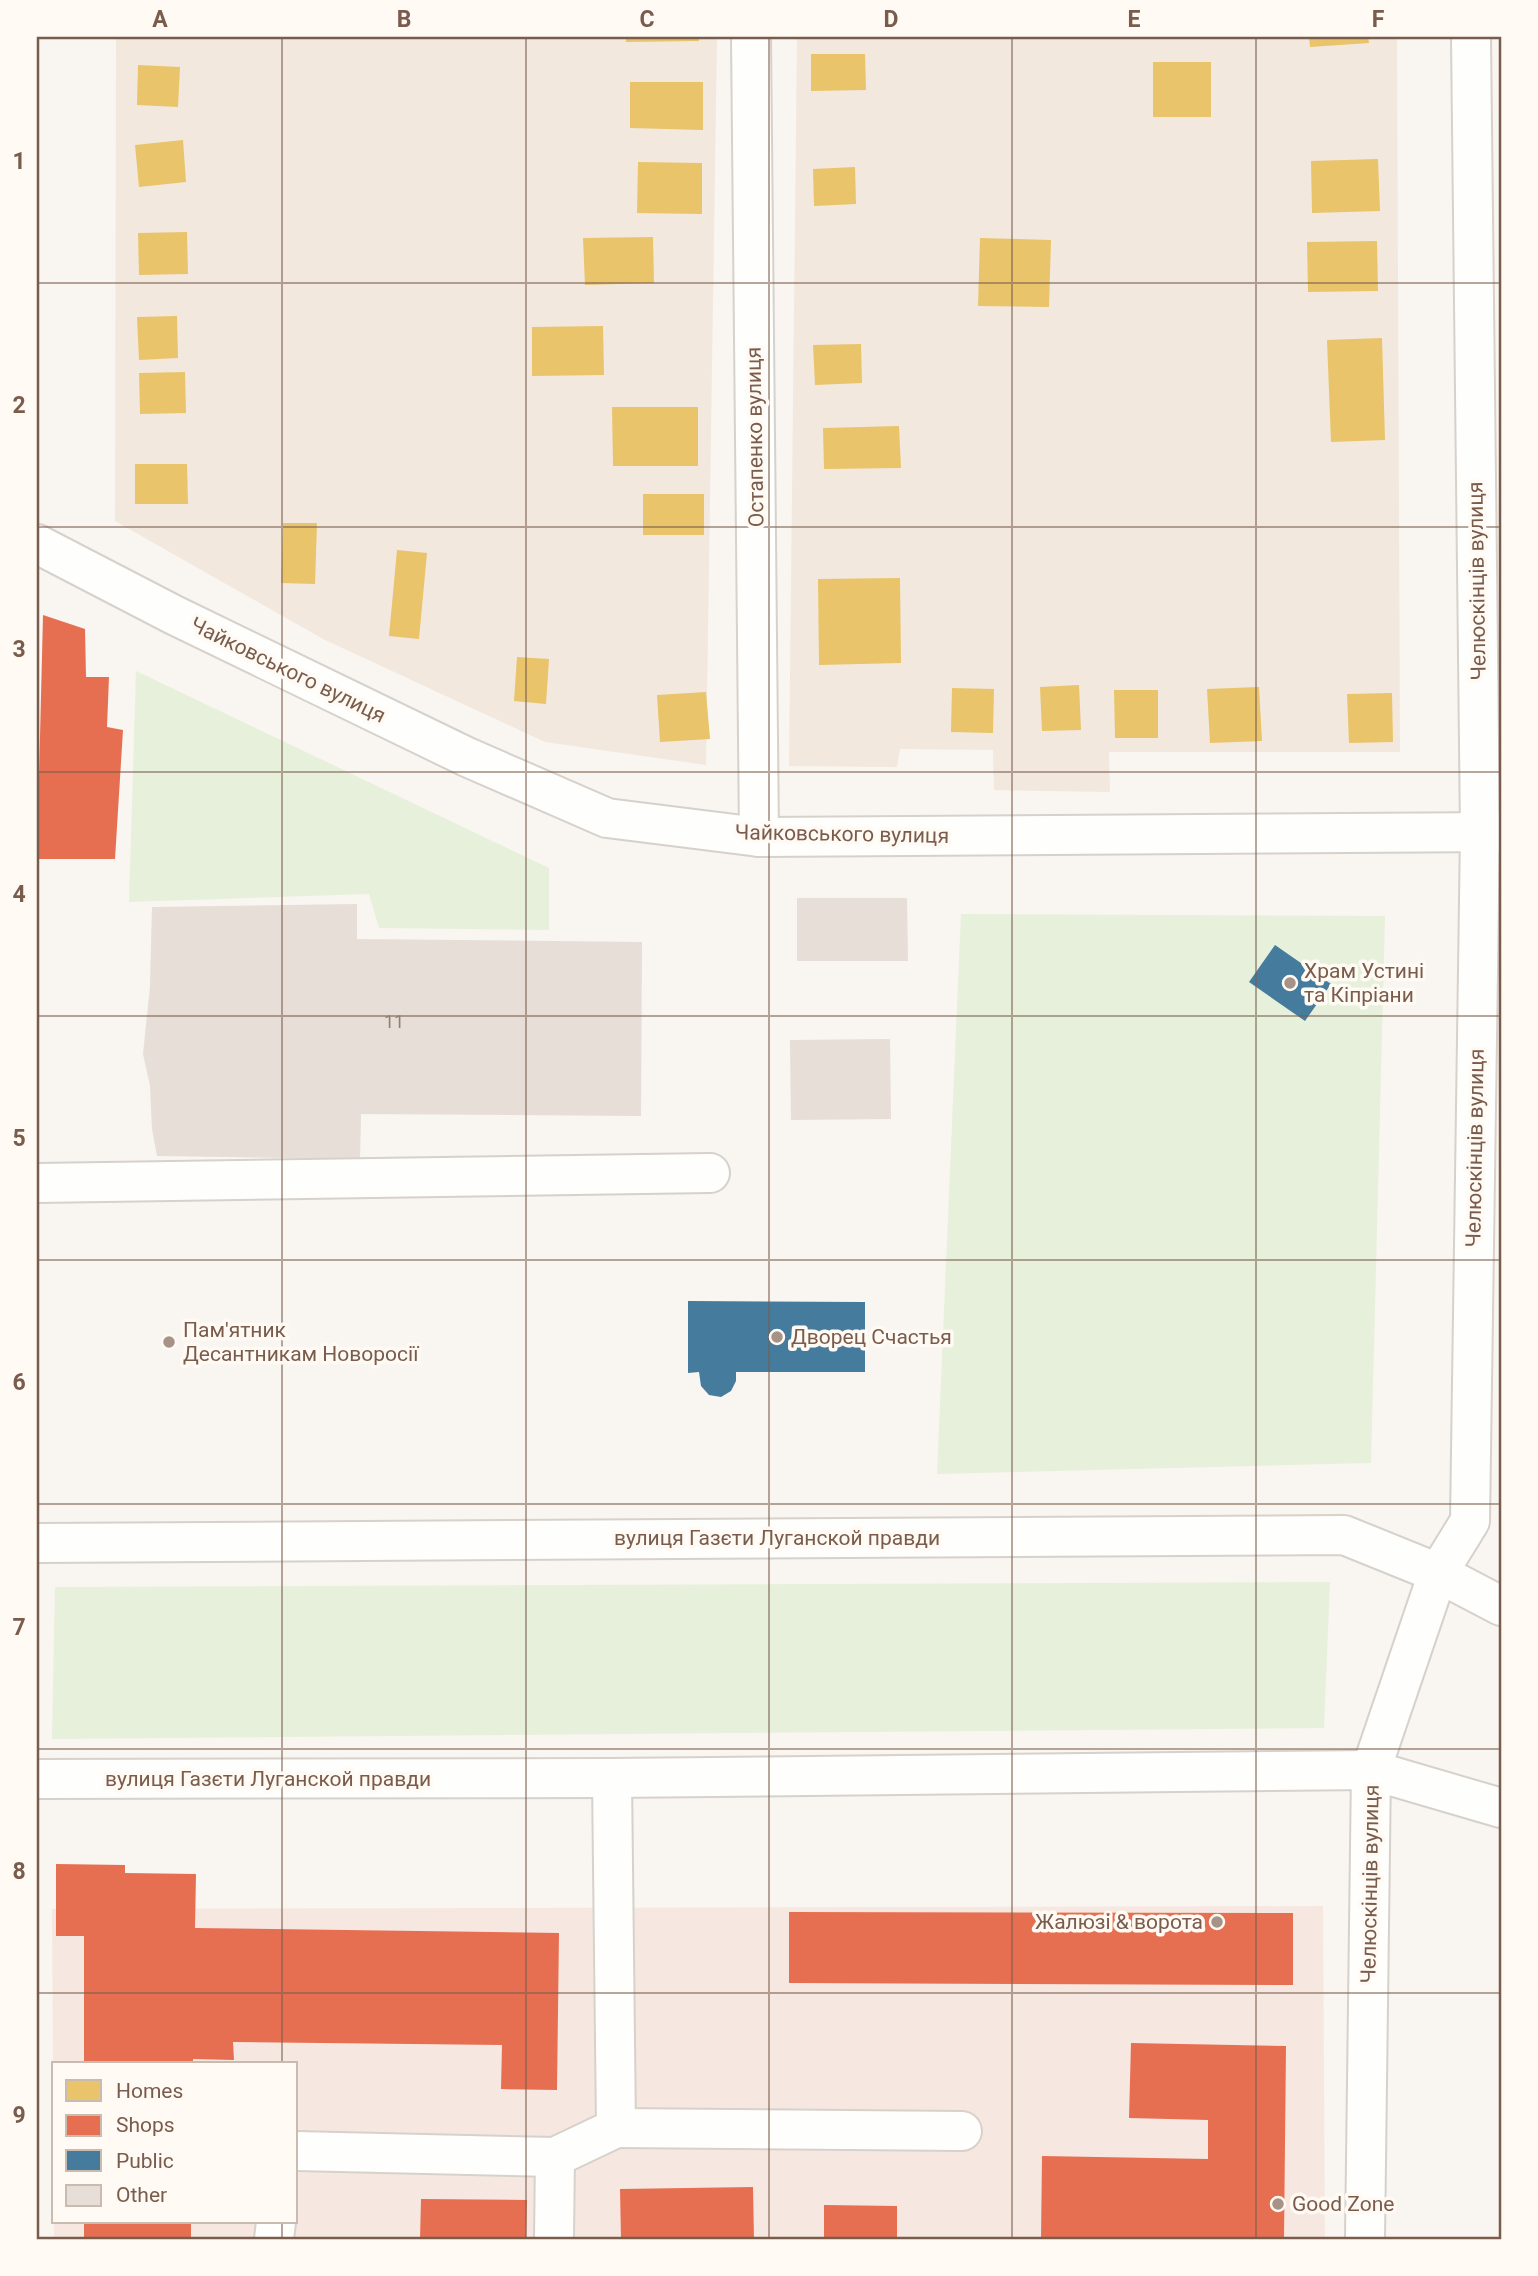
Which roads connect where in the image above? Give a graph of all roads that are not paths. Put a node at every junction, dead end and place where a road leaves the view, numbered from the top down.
1 (751, 37) edge
2 (1471, 37) edge
3 (37, 544) edge
4 (1491, 832) edge
5 (759, 837) junction
6 (710, 1172) dead end
7 (37, 1183) edge
8 (37, 1543) edge
9 (1438, 1573) junction
10 (1501, 1606) edge
11 (1371, 1770) junction
12 (612, 1778) junction
13 (37, 1779) edge
14 (1501, 1808) edge
15 (616, 2128) junction
16 (962, 2131) dead end
17 (298, 2151) edge
18 (555, 2157) junction
19 (554, 2239) edge
20 (1366, 2239) edge

1 - 5 street, Остапенко вулиця
2 - 4 street, Челюскінців вулиця
3 - 5 street, Чайковського вулиця
4 - 5 street, Чайковського вулиця
4 - 9 street, Челюскінців вулиця
6 - 7 street
8 - 9 street, вулиця Газєти Луганской правди
9 - 10 street, вулиця Газєти Луганской правди
9 - 11 street, Челюскінців вулиця
11 - 12 street, вулиця Газєти Луганской правди
11 - 14 street, вулиця Газєти Луганской правди
11 - 20 street, Челюскінців вулиця
12 - 13 street, вулиця Газєти Луганской правди
12 - 15 street
15 - 16 street
15 - 18 street
17 - 18 street
18 - 19 street

